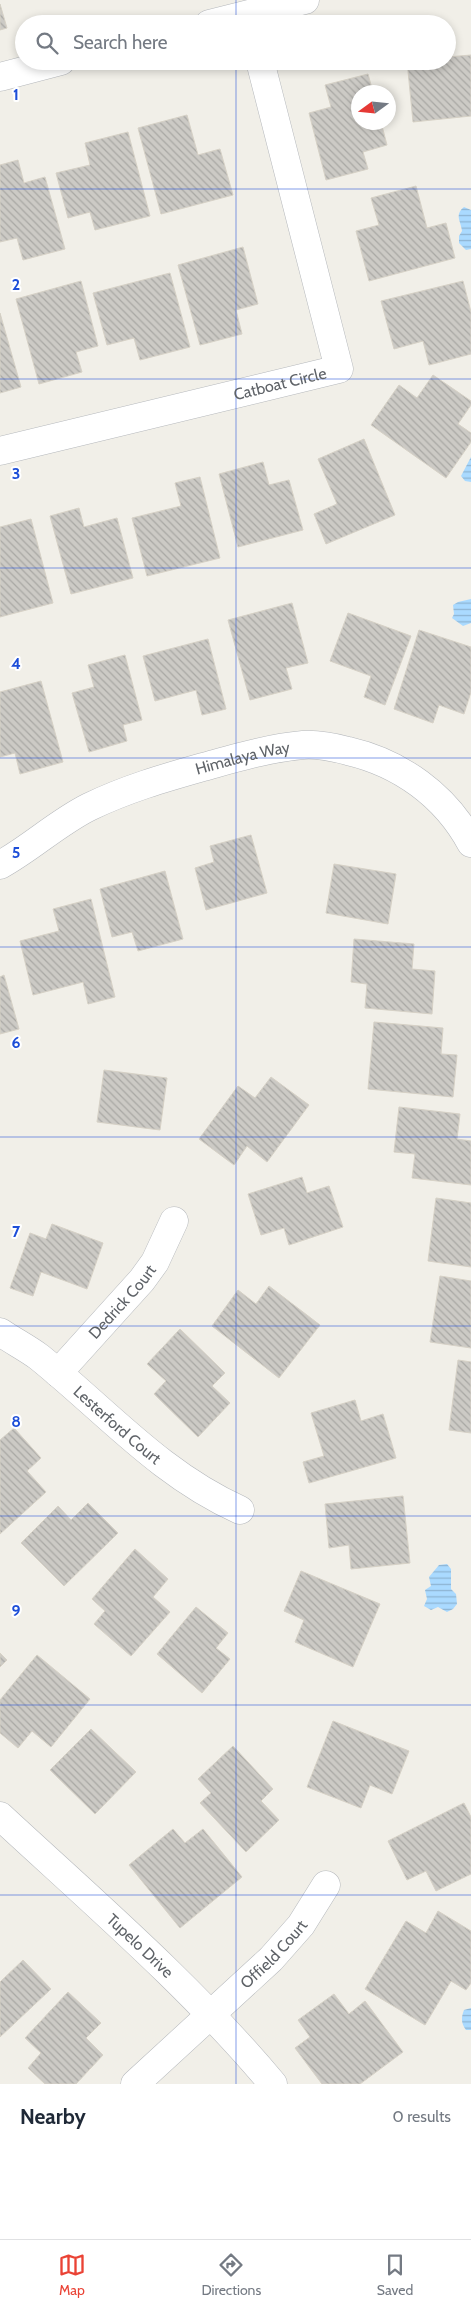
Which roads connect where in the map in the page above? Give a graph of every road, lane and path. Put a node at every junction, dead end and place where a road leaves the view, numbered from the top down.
1 (305, 0) edge
2 (248, 13) edge
3 (27, 70) edge
4 (262, 70) edge
5 (0, 77) edge
6 (0, 451) edge
7 (471, 843) edge
8 (0, 865) edge
9 (174, 1221) dead end
10 (0, 1332) edge
11 (58, 1373) junction
12 (240, 1510) dead end
13 (0, 1816) edge
14 (326, 1885) dead end
15 (212, 2015) junction
16 (135, 2084) edge
17 (272, 2084) edge

1 - 2 street
3 - 5 street
4 - 6 street, Catboat Circle
7 - 8 street, Himalaya Way
9 - 11 street, Dedrick Court
10 - 11 street, Lesterford Court
11 - 12 street, Lesterford Court
13 - 15 street, Tupelo Drive
14 - 15 street, Offield Court
15 - 16 street, Offield Court
15 - 17 street, Tupelo Drive

